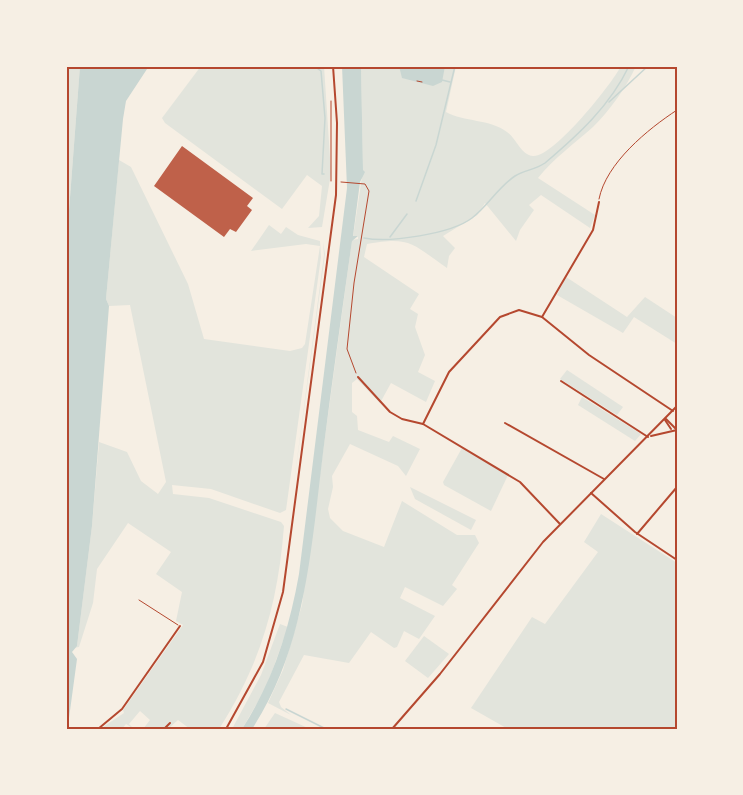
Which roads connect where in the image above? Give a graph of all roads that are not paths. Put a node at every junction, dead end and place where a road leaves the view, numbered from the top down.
1 (333, 66) edge
2 (599, 202) road end
3 (542, 317) junction
4 (358, 377) road end
5 (561, 381) dead end
6 (677, 406) edge
7 (673, 411) junction
8 (665, 419) junction
9 (505, 423) dead end
10 (423, 424) junction
11 (675, 430) edge
12 (648, 437) junction
13 (605, 480) junction
14 (677, 487) edge
15 (591, 493) junction
16 (560, 524) junction
17 (637, 534) junction
18 (677, 560) edge
19 (139, 600) dead end
20 (180, 626) joint
21 (170, 723) dead end
22 (98, 729) edge
23 (164, 729) edge
24 (226, 729) edge
25 (392, 729) edge

1 - 24 street
2 - 3 street
3 - 7 street
3 - 10 street
4 - 10 street
5 - 12 street
6 - 7 street
7 - 8 street
8 - 11 street
8 - 12 street
9 - 13 street
10 - 16 street
11 - 12 street
12 - 13 street
13 - 15 street
14 - 17 street
15 - 16 street
15 - 17 street
16 - 25 street
17 - 18 street
19 - 20 lane
20 - 22 street
21 - 23 street

